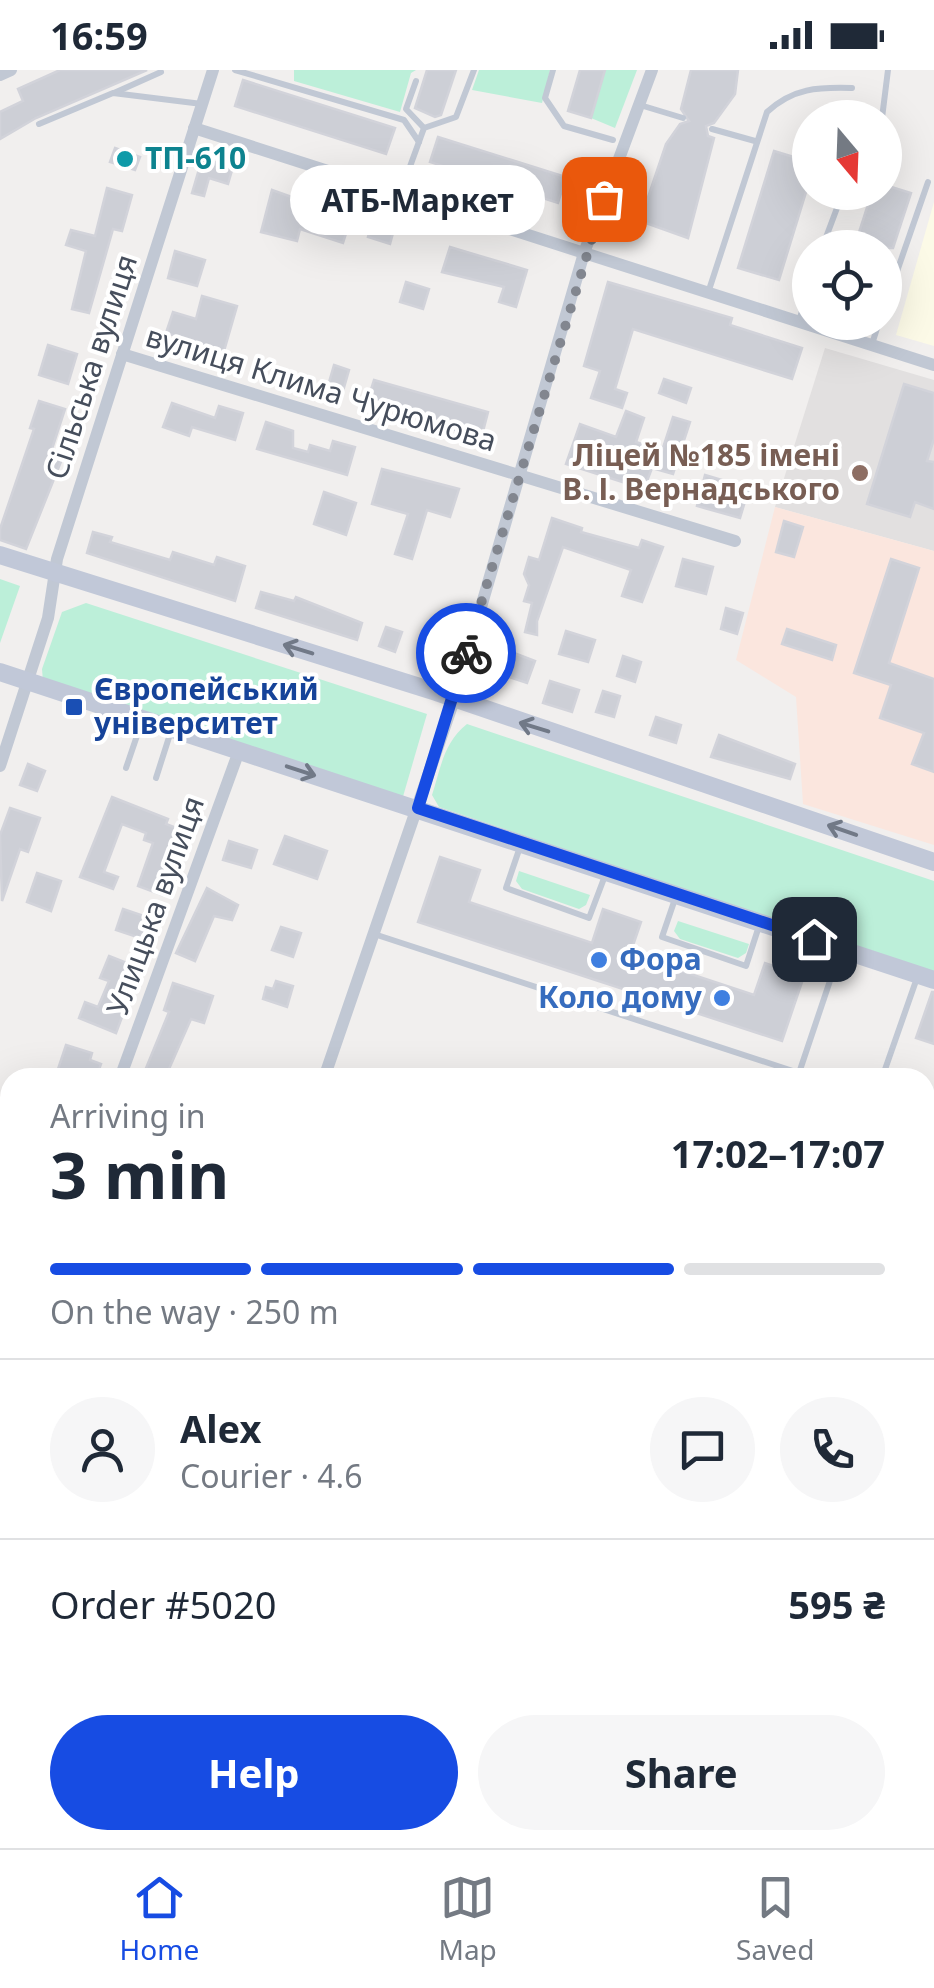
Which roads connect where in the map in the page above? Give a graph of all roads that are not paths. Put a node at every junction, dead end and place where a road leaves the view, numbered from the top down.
1 (10, 70) edge
2 (213, 70) edge
3 (236, 70) edge
4 (474, 70) edge
5 (553, 70) edge
6 (652, 70) edge
7 (888, 70) edge
8 (161, 72) edge
9 (0, 75) edge
10 (416, 81) dead end
11 (852, 88) dead end
12 (113, 94) junction
13 (884, 100) edge
14 (203, 104) junction
15 (638, 105) junction
16 (683, 118) dead end
17 (40, 124) dead end
18 (194, 128) junction
19 (424, 128) junction
20 (712, 129) dead end
21 (613, 140) dead end
22 (755, 141) junction
23 (419, 142) junction
24 (928, 182) dead end
25 (400, 194) junction
26 (584, 253) junction
27 (902, 257) edge
28 (708, 293) junction
29 (792, 320) edge
30 (856, 340) edge
31 (874, 340) edge
32 (872, 345) junction
33 (122, 354) junction
34 (934, 365) edge
35 (519, 475) junction
36 (735, 541) dead end
37 (0, 555) edge
38 (56, 575) junction
39 (0, 672) edge
40 (28, 682) junction
41 (454, 700) junction
42 (142, 720) junction
43 (172, 729) junction
44 (239, 751) junction
45 (0, 766) edge
46 (126, 768) dead end
47 (156, 778) dead end
48 (418, 808) junction
49 (521, 843) junction
50 (934, 862) edge
51 (607, 871) junction
52 (676, 894) junction
53 (760, 922) junction
54 (371, 933) junction
55 (840, 948) junction
56 (926, 977) edge
57 (124, 1068) edge
58 (327, 1068) edge
59 (787, 1068) edge
60 (800, 1068) edge
61 (886, 1068) edge

1 - 9 street
2 - 14 street, Сільська вулиця
3 - 23 lane
4 - 19 lane
5 - 21 lane
6 - 15 street
7 - 13 lane
8 - 12 lane
10 - 19 lane
11 - 22 lane
12 - 14 lane
12 - 17 lane
14 - 18 street, Сільська вулиця
15 - 16 lane
15 - 26 street
18 - 25 street
18 - 33 street, Сільська вулиця
19 - 23 lane
20 - 22 lane
22 - 28 lane
23 - 25 lane
24 - 27 lane
25 - 26 street
26 - 28 street
26 - 35 street
28 - 29 street
30 - 32 street
31 - 32 lane
32 - 34 street
33 - 35 street, вулиця Клима Чурюмова
33 - 38 street, Сільська вулиця
35 - 36 street, вулиця Клима Чурюмова
35 - 41 street
37 - 38 main road
38 - 40 street, Сільська вулиця
41 -> 38 main road
39 - 40 main road
40 - 42 main road
40 - 45 street, Сільська вулиця
41 - 48 street
50 -> 41 main road
42 - 43 main road
42 - 46 lane
43 - 44 main road
43 - 47 lane
44 -> 48 main road
44 - 57 street, Улицька вулиця
48 - 49 main road
48 - 54 street
49 - 51 main road
49 - 51 lane
51 - 52 main road
52 - 53 main road
52 - 53 lane
53 - 55 main road
54 - 58 street
54 - 59 lane
55 - 56 main road
55 - 60 lane
56 - 61 lane

